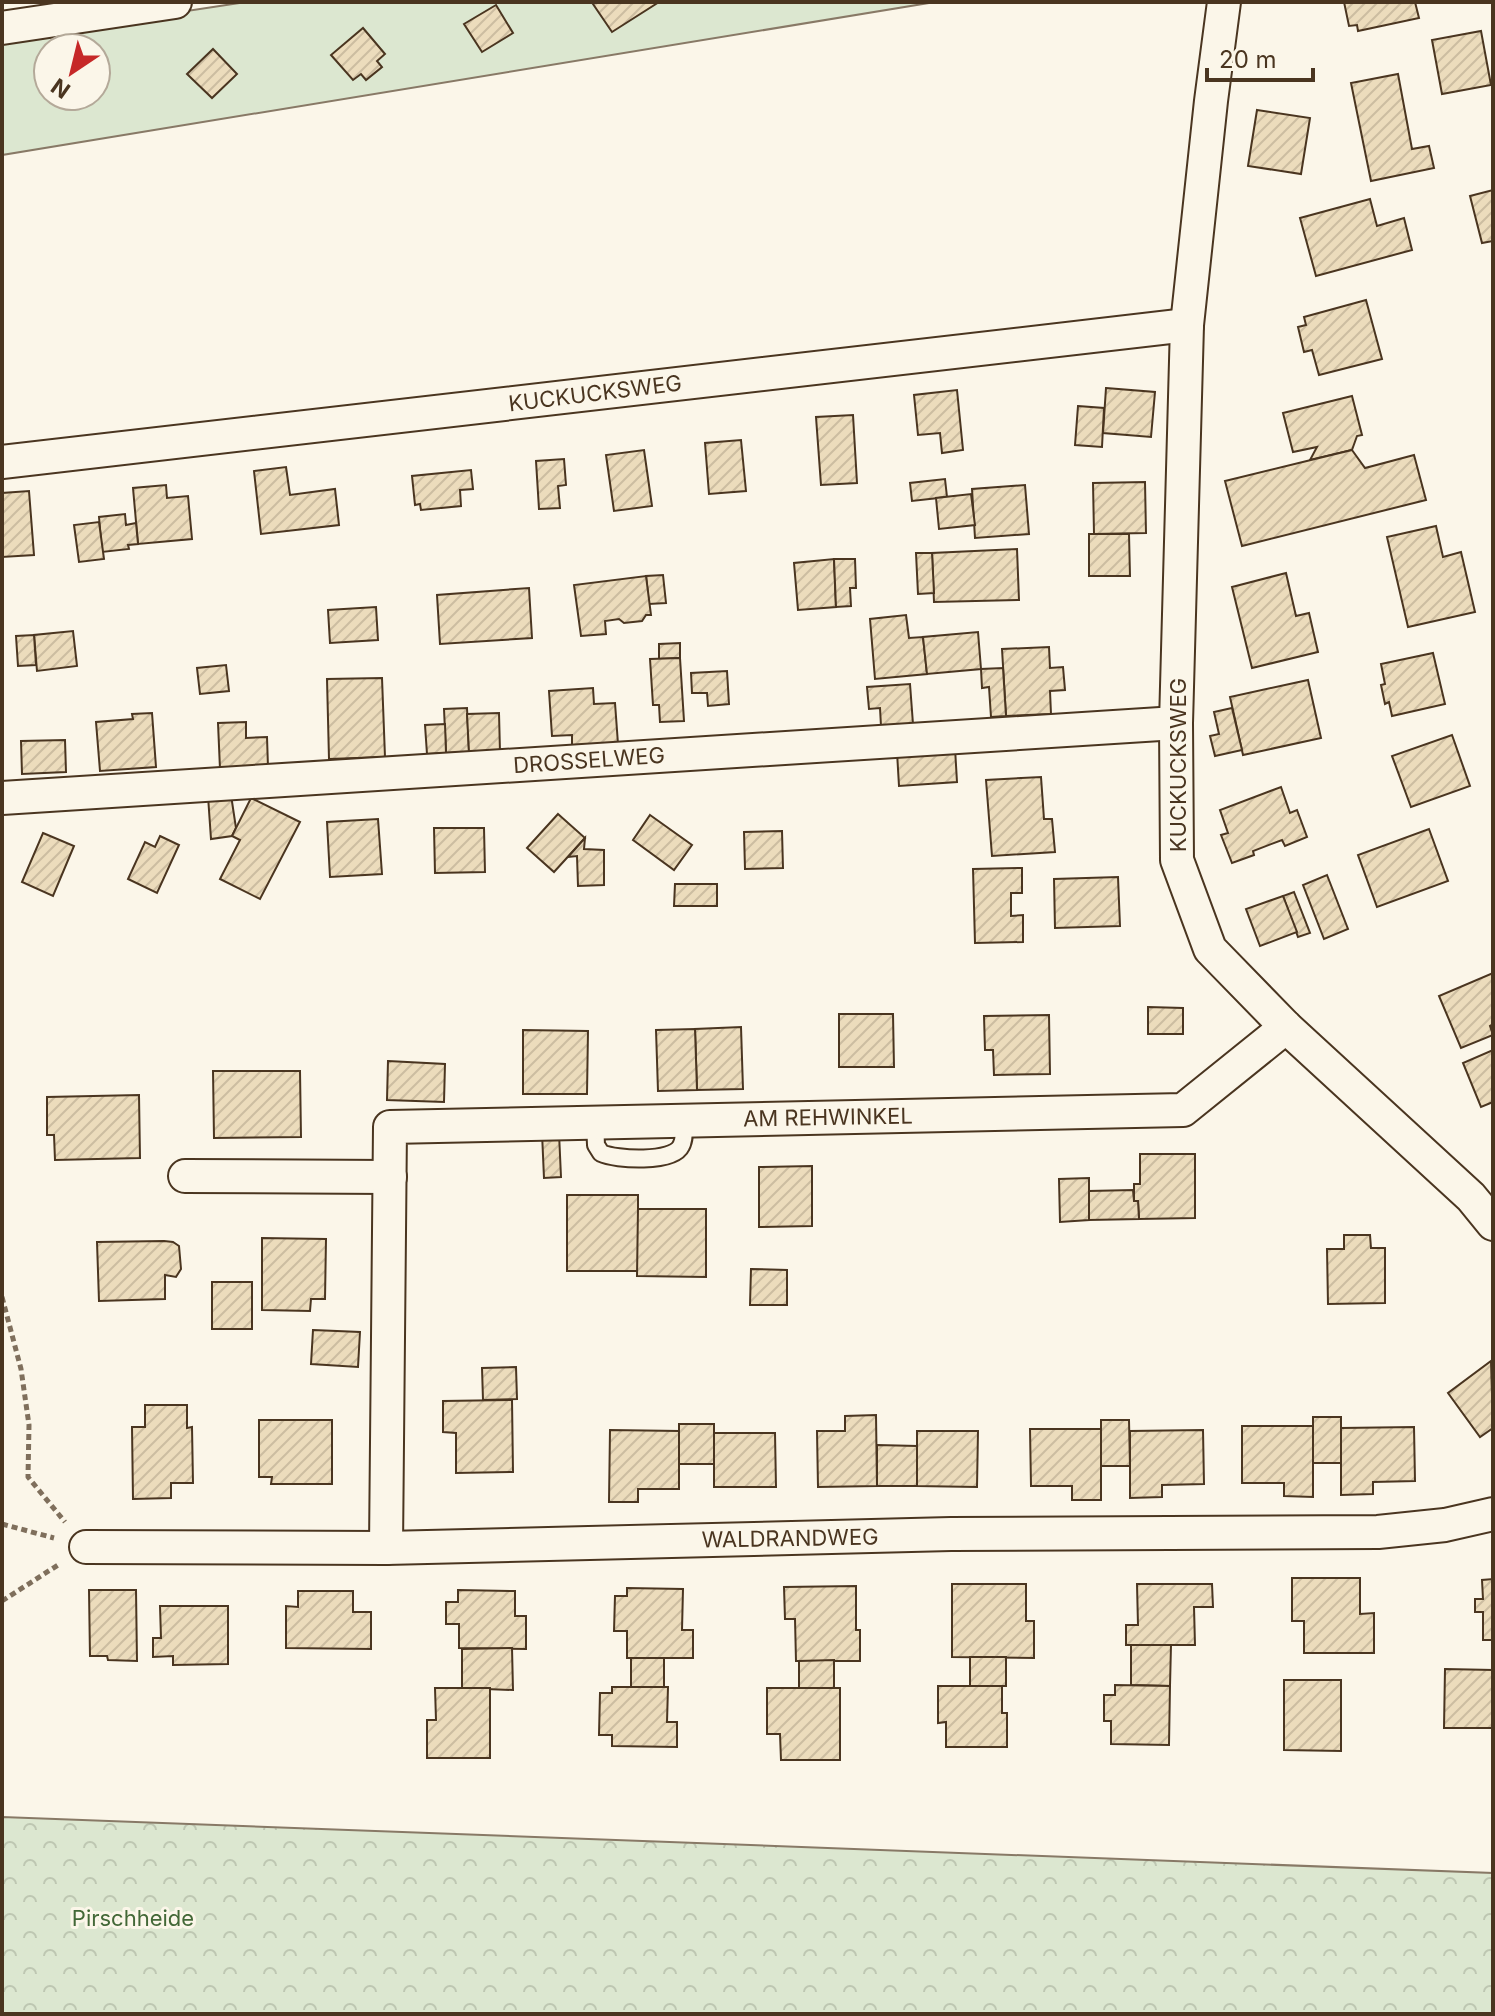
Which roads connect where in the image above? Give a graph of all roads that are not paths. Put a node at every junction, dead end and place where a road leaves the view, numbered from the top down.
1 (175, 2) edge
2 (1224, 2) edge
3 (2, 28) edge
4 (1187, 325) junction
5 (2, 462) edge
6 (1176, 723) junction
7 (2, 798) edge
8 (1286, 1027) junction
9 (185, 1176) dead end
10 (390, 1177) junction
11 (1493, 1224) edge
12 (1493, 1514) edge
13 (86, 1547) road end
14 (386, 1548) junction

1 - 3 street
2 - 4 street, KUCKUCKSWEG
4 - 5 street, KUCKUCKSWEG
4 - 6 street, KUCKUCKSWEG
6 - 7 street, DROSSELWEG
6 - 8 street, KUCKUCKSWEG
8 - 10 street, AM REHWINKEL
8 - 11 street, KUCKUCKSWEG
9 - 10 street
10 - 14 street, AM REHWINKEL
12 - 14 street, WALDRANDWEG
13 - 14 street, WALDRANDWEG

